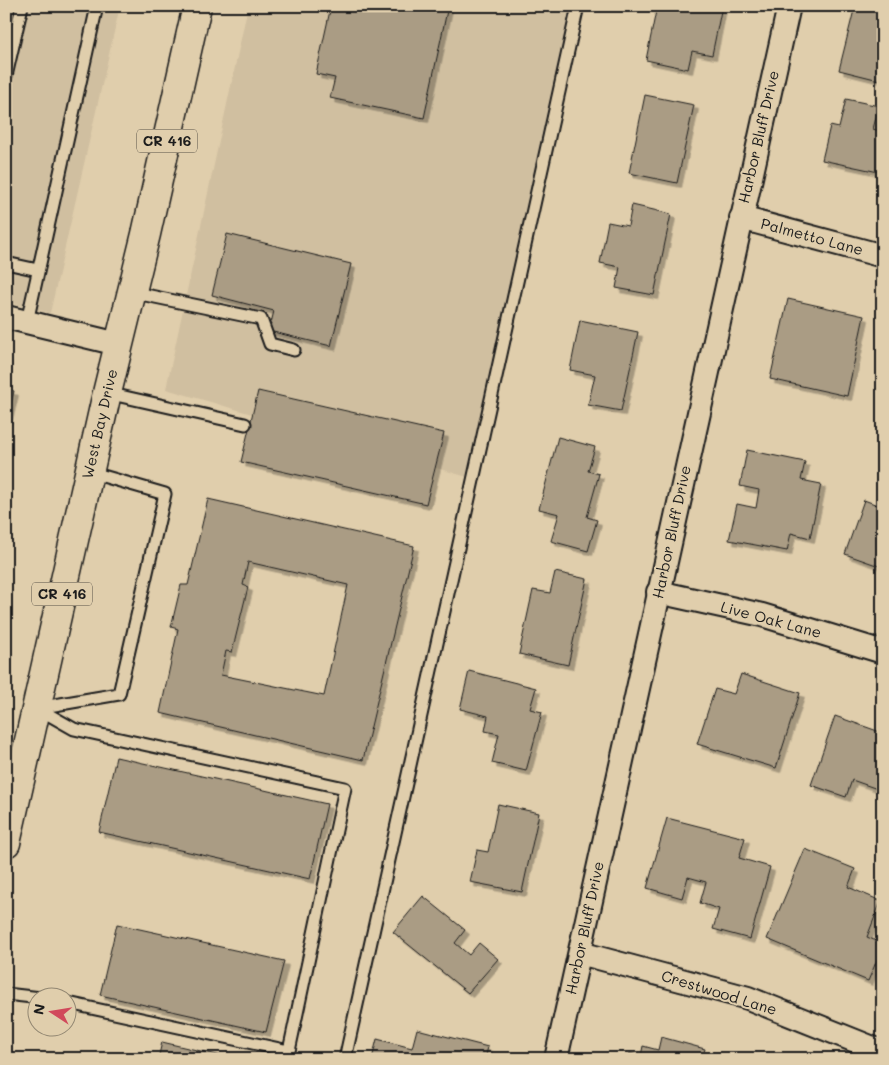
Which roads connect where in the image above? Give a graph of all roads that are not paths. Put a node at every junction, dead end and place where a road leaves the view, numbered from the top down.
1 (22, 6) edge
2 (97, 6) edge
3 (197, 6) edge
4 (578, 6) edge
5 (789, 6) edge
6 (6, 76) edge
7 (741, 218) junction
8 (883, 256) edge
9 (6, 263) edge
10 (38, 270) junction
11 (131, 292) junction
12 (17, 319) edge
13 (118, 344) junction
14 (294, 350) dead end
15 (107, 393) junction
16 (245, 424) dead end
17 (89, 472) junction
18 (658, 592) junction
19 (883, 652) edge
20 (37, 708) junction
21 (6, 843) edge
22 (580, 953) junction
23 (6, 994) edge
24 (28, 997) edge
25 (78, 1005) edge
26 (883, 1052) edge
27 (345, 1059) edge
28 (556, 1059) edge

1 - 6 lane
2 - 10 lane
3 - 11 main road, West Bay Drive / CR 416
4 - 27 lane
5 - 7 street, Harbor Bluff Drive
7 - 8 street, Palmetto Lane
7 - 18 street, Harbor Bluff Drive
9 - 10 lane
10 - 12 lane
11 - 13 main road, West Bay Drive / CR 416
11 - 14 lane
12 - 13 street
13 - 15 main road, West Bay Drive / CR 416
15 - 16 lane
15 - 17 main road, West Bay Drive / CR 416
17 - 20 main road, West Bay Drive / CR 416
17 - 20 lane
18 - 19 street, Live Oak Lane
18 - 22 street, Harbor Bluff Drive
20 - 21 main road, West Bay Drive / CR 416
20 - 25 lane
22 - 26 street, Crestwood Lane
22 - 28 street, Harbor Bluff Drive
23 - 24 lane

